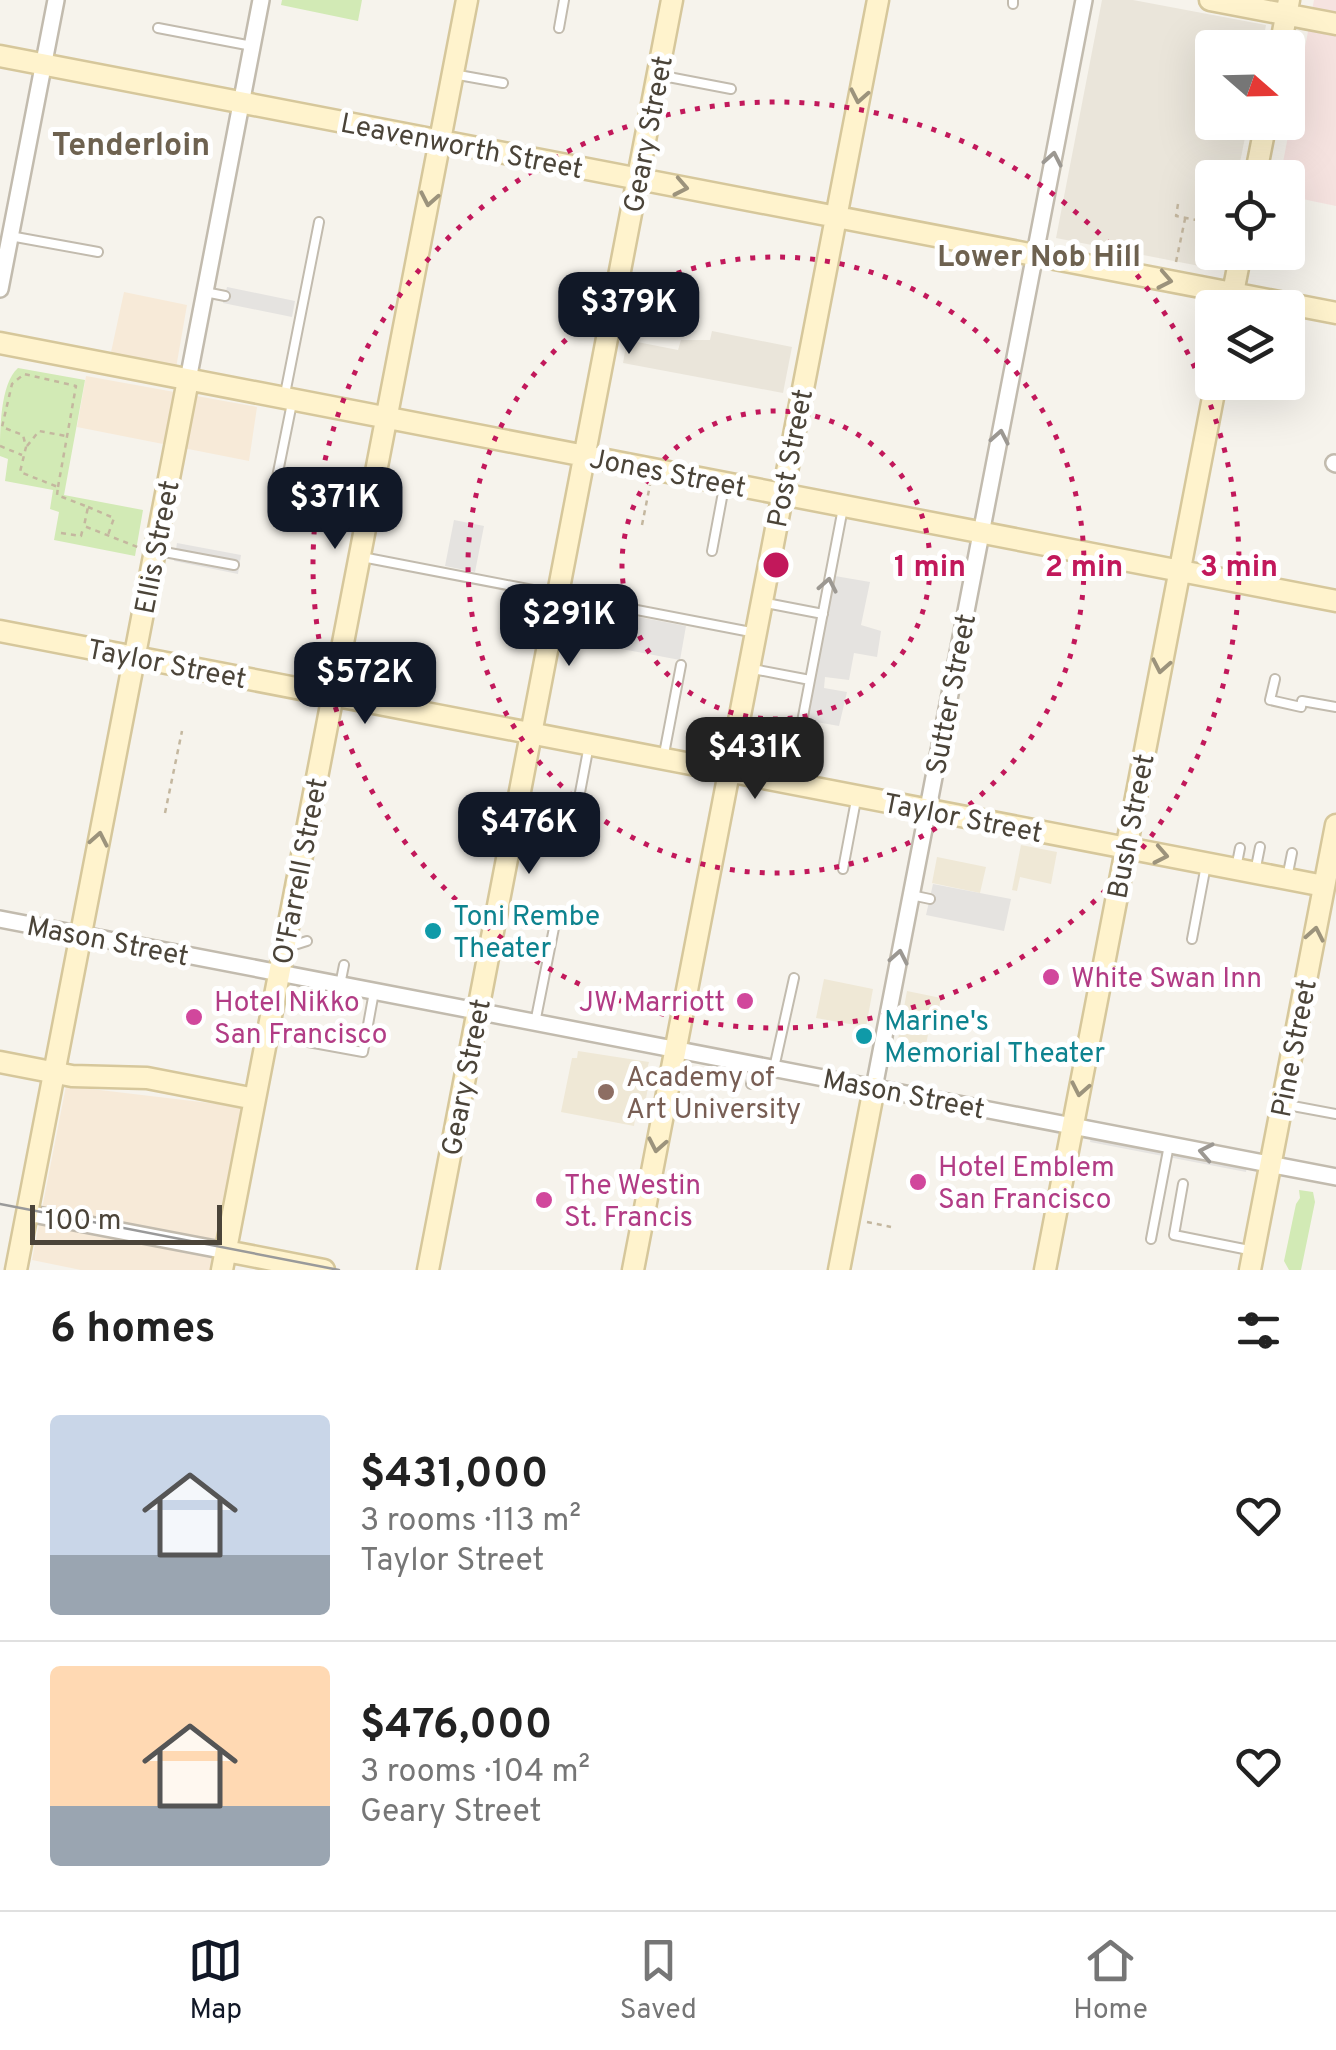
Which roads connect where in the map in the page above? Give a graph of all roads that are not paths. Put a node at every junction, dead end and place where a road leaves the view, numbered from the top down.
1 (56, 0) edge
2 (261, 0) edge
3 (467, 0) edge
4 (564, 0) edge
5 (672, 0) edge
6 (878, 0) edge
7 (1084, 0) edge
8 (1210, 0) edge
9 (1288, 7) edge
10 (1336, 24) edge
11 (158, 28) dead end
12 (559, 28) dead end
13 (252, 46) junction
14 (0, 56) edge
15 (43, 64) junction
16 (453, 74) junction
17 (658, 75) junction
18 (503, 83) dead end
19 (731, 89) dead end
20 (241, 102) junction
21 (440, 140) junction
22 (638, 178) junction
23 (836, 217) junction
24 (319, 222) dead end
25 (7, 228) edge
26 (98, 252) dead end
27 (1035, 255) junction
28 (0, 289) edge
29 (205, 292) junction
30 (1195, 292) edge
31 (225, 296) dead end
32 (1305, 309) edge
33 (1336, 313) edge
34 (0, 344) edge
35 (188, 380) junction
36 (288, 399) junction
37 (1213, 400) edge
38 (387, 418) junction
39 (584, 456) junction
40 (725, 483) junction
41 (274, 492) dead end
42 (782, 494) junction
43 (844, 506) junction
44 (982, 532) junction
45 (148, 550) junction
46 (712, 552) dead end
47 (360, 556) junction
48 (234, 565) dead end
49 (1180, 571) junction
50 (558, 595) junction
51 (1336, 601) edge
52 (762, 602) junction
53 (823, 614) junction
54 (0, 631) edge
55 (756, 633) junction
56 (134, 657) junction
57 (682, 665) dead end
58 (749, 668) junction
59 (1275, 679) dead end
60 (810, 680) junction
61 (333, 695) junction
62 (1336, 708) edge
63 (531, 734) junction
64 (589, 745) junction
65 (663, 759) junction
66 (729, 772) junction
67 (790, 784) junction
68 (857, 796) junction
69 (928, 810) junction
70 (1336, 826) edge
71 (571, 840) dead end
72 (1260, 847) dead end
73 (1126, 848) junction
74 (1292, 853) dead end
75 (1206, 864) junction
76 (1244, 864) junction
77 (843, 869) dead end
78 (1286, 879) junction
79 (1330, 887) edge
80 (911, 895) junction
81 (930, 899) dead end
82 (0, 919) edge
83 (554, 928) dead end
84 (80, 935) junction
85 (1192, 939) dead end
86 (307, 941) dead end
87 (284, 948) junction
88 (344, 965) dead end
89 (279, 973) junction
90 (794, 978) dead end
91 (340, 985) junction
92 (374, 992) junction
93 (478, 1012) junction
94 (535, 1022) junction
95 (267, 1034) junction
96 (675, 1050) junction
97 (0, 1062) edge
98 (755, 1065) junction
99 (774, 1068) junction
100 (54, 1073) junction
101 (752, 1084) dead end
102 (874, 1088) junction
103 (255, 1100) junction
104 (1282, 1104) junction
105 (1336, 1114) edge
106 (1073, 1126) junction
107 (1170, 1145) junction
108 (1271, 1165) junction
109 (1336, 1177) edge
110 (1183, 1184) dead end
111 (27, 1213) junction
112 (1151, 1239) dead end
113 (1252, 1260) edge
114 (224, 1261) edge
115 (16, 1270) edge
116 (324, 1270) edge
117 (428, 1270) edge
118 (632, 1270) edge
119 (839, 1270) edge
120 (1045, 1270) edge

1 - 15 street
2 - 13 street, Ellis Street
3 - 16 main road, O'Farrell Street
4 - 12 lane
5 - 17 main road, Geary Street
6 -> 23 main road, Post Street
27 -> 7 street, Sutter Street
8 - 9 main road
9 - 10 main road
11 - 13 lane
13 - 20 street, Ellis Street
14 - 15 main road, Leavenworth Street
15 - 20 main road, Leavenworth Street
15 - 25 street
16 - 18 lane
16 - 21 main road, O'Farrell Street
17 - 19 lane
17 - 22 main road, Geary Street
20 - 21 main road, Leavenworth Street
20 - 29 street, Ellis Street
21 - 22 main road, Leavenworth Street
21 -> 38 main road, O'Farrell Street
22 -> 23 main road, Leavenworth Street
22 - 39 main road, Geary Street
23 - 27 main road, Leavenworth Street
23 - 42 main road, Post Street
24 - 36 lane
25 - 26 lane
25 - 28 street
27 -> 30 main road, Leavenworth Street
44 -> 27 street, Sutter Street
29 - 31 lane
29 - 35 street, Ellis Street
32 - 33 main road, Leavenworth Street
34 - 35 main road, Jones Street
35 - 36 main road, Jones Street
35 - 45 main road, Ellis Street
36 - 38 main road, Jones Street
36 - 41 lane
37 - 49 main road, Bush Street
38 - 39 main road, Jones Street
38 - 47 main road, O'Farrell Street
39 - 40 main road, Jones Street
39 - 50 main road, Geary Street
40 - 42 main road, Jones Street
40 - 46 lane
42 - 43 main road, Jones Street
42 - 52 main road, Post Street
43 - 44 main road, Jones Street
53 -> 43 lane
44 - 49 main road, Jones Street
44 - 69 street, Sutter Street
45 - 48 lane
45 - 56 main road, Ellis Street
47 - 50 lane
47 - 61 main road, O'Farrell Street
49 - 51 main road, Jones Street
49 -> 73 main road, Bush Street
50 - 55 lane
50 - 63 main road, Geary Street
52 - 53 lane
52 - 55 main road, Post Street
53 - 60 lane
54 - 56 main road, Taylor Street
55 - 58 main road, Post Street
56 - 61 main road, Taylor Street
84 -> 56 main road, Ellis Street
57 - 65 lane
58 - 60 lane
58 - 66 main road, Post Street
59 - 62 lane
60 - 67 lane
61 - 63 main road, Taylor Street
61 - 87 main road, O'Farrell Street
63 - 64 main road, Taylor Street
63 - 93 main road, Geary Street
64 - 65 main road, Taylor Street
64 - 71 lane
65 - 66 main road, Taylor Street
66 - 67 main road, Taylor Street
66 - 96 main road, Post Street
67 - 68 main road, Taylor Street
68 - 69 main road, Taylor Street
68 - 77 lane
69 - 73 main road, Taylor Street
69 - 80 street, Sutter Street
70 - 79 main road, Pine Street
72 - 76 lane
73 -> 75 main road, Taylor Street
73 -> 106 main road, Bush Street
74 - 78 lane
75 - 76 main road, Taylor Street
75 - 85 lane
76 - 78 main road, Taylor Street
78 - 79 main road, Taylor Street
104 -> 79 main road, Pine Street
80 - 81 lane
102 -> 80 street, Sutter Street
82 - 84 street, Mason Street
83 - 94 lane
84 - 89 street, Mason Street
84 - 100 main road, Ellis Street
86 - 87 lane
87 - 89 main road, O'Farrell Street
88 - 91 lane
89 - 91 street, Mason Street
89 - 95 main road, O'Farrell Street
90 - 99 lane
91 - 92 street, Mason Street
92 - 93 street, Mason Street
92 - 95 lane
93 - 94 street, Mason Street
93 - 117 main road, Geary Street
94 - 96 street, Mason Street
95 - 103 main road, O'Farrell Street
96 - 98 street, Mason Street
96 -> 118 main road, Post Street
97 - 100 main road
98 - 99 street, Mason Street
98 - 101 lane
99 - 102 street, Mason Street
100 - 103 main road
100 - 111 main road, Ellis Street
102 - 106 street, Mason Street
102 - 119 main road, Sutter Street
103 - 114 main road, O'Farrell Street
104 - 105 lane
104 - 108 main road, Pine Street
106 - 107 street, Mason Street
106 - 120 main road, Bush Street
108 -> 107 street, Mason Street
107 - 112 lane
108 - 109 street, Mason Street
108 - 113 main road, Pine Street
110 - 113 lane
111 - 114 street
111 - 115 main road, Ellis Street
114 - 116 main road

